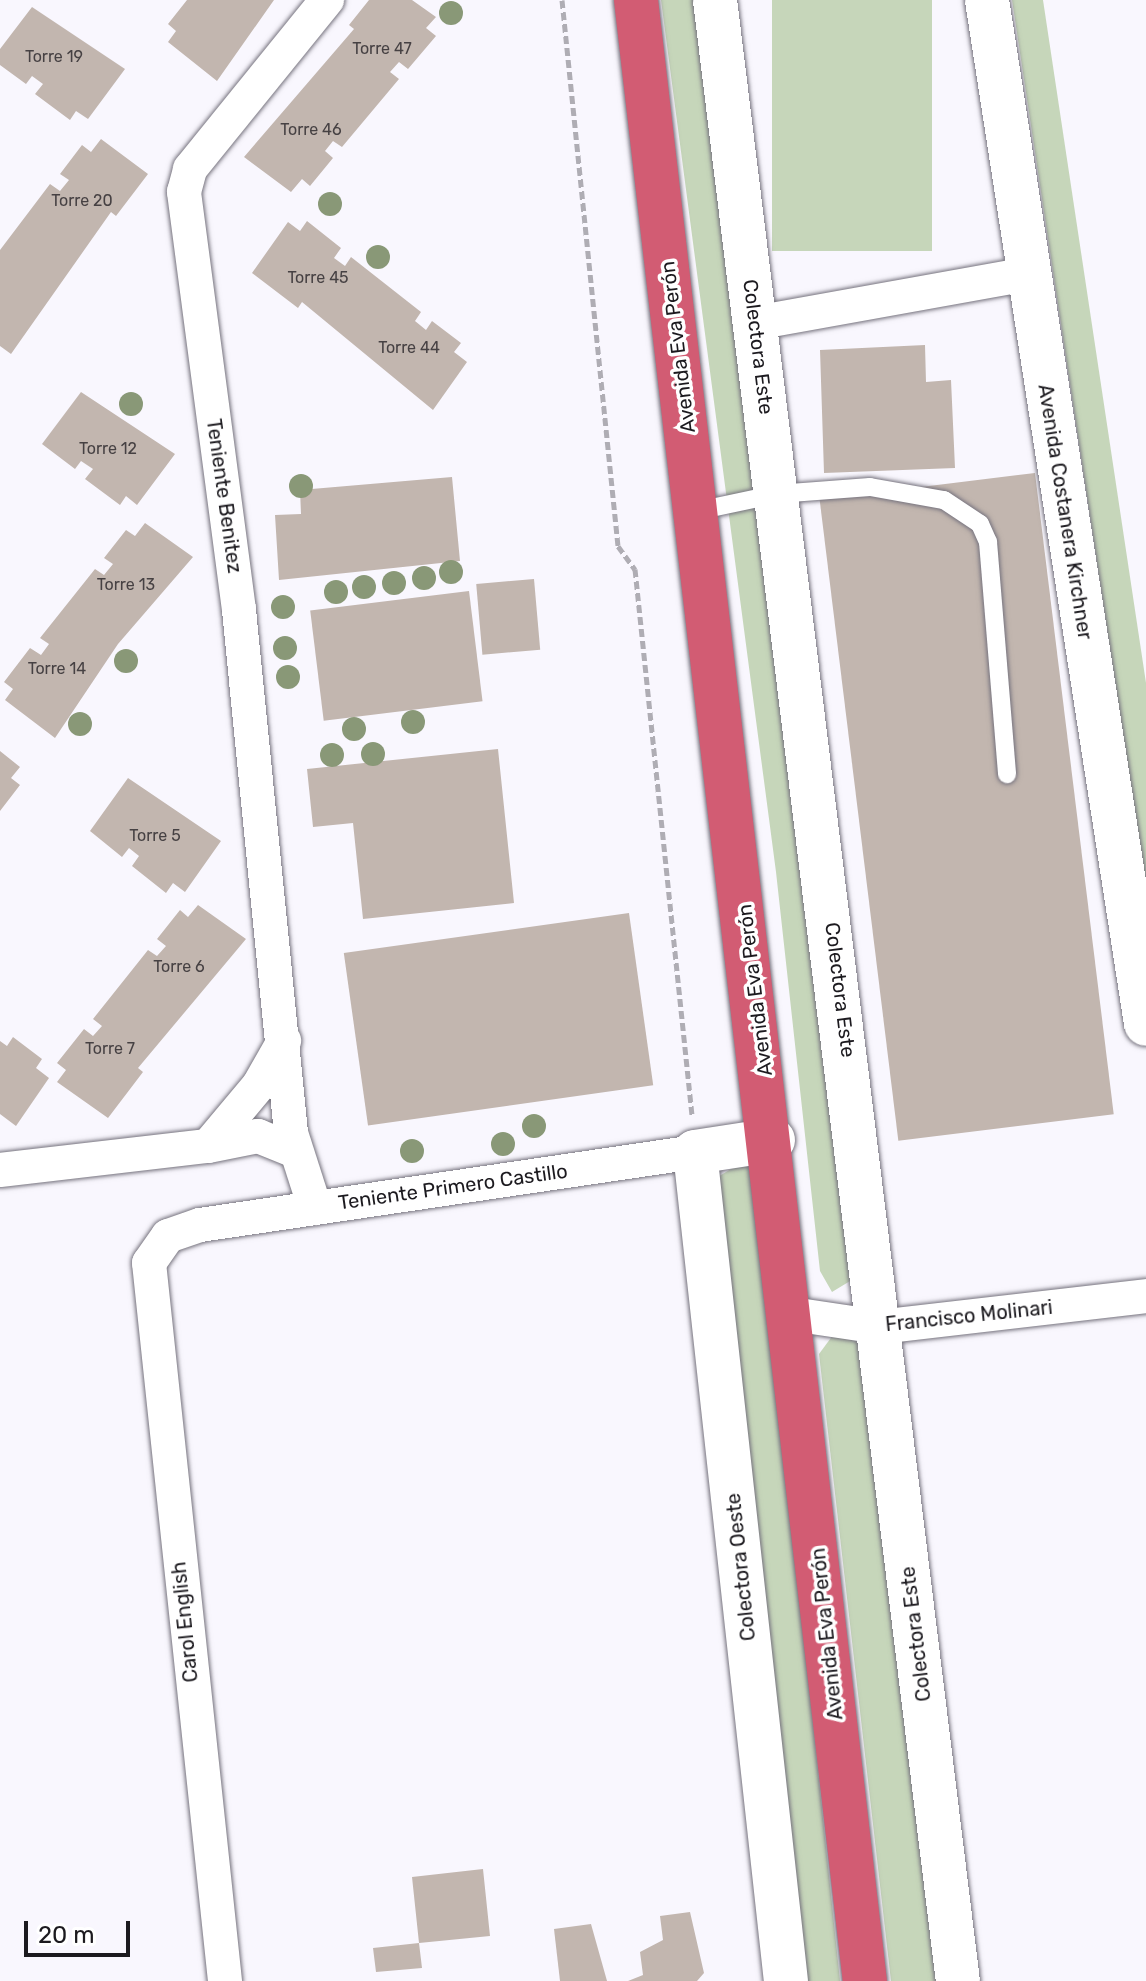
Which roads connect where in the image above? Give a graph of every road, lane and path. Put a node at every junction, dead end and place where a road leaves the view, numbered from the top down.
1 (327, 0) edge
2 (562, 0) edge
3 (636, 0) edge
4 (715, 0) edge
5 (987, 0) edge
6 (1028, 274) junction
7 (755, 323) junction
8 (777, 494) junction
9 (697, 511) junction
10 (1007, 774) dead end
11 (1146, 1024) edge
12 (284, 1041) junction
13 (773, 1140) junction
14 (208, 1146) junction
15 (293, 1150) junction
16 (695, 1152) junction
17 (0, 1170) edge
18 (315, 1208) junction
19 (149, 1263) joint
20 (1146, 1296) edge
21 (792, 1314) junction
22 (879, 1327) junction
23 (225, 1981) edge
24 (786, 1981) edge
25 (862, 1981) edge
26 (958, 1981) edge

1 - 12 street, Teniente Benitez
2 - 16 path
3 - 9 highway, Avenida Eva Perón
4 - 7 street, Colectora Este
5 - 6 street, Avenida Costanera Kirchner
6 - 7 street
6 - 11 street, Avenida Costanera Kirchner
7 - 8 street, Colectora Este
8 - 9 lane
8 - 10 lane
8 - 22 street, Colectora Este
9 - 13 highway, Avenida Eva Perón
12 - 14 street
12 - 15 street, Teniente Benitez
13 - 16 street, Teniente Primero Castillo
13 - 21 highway, Avenida Eva Perón
14 - 15 street
14 - 17 street
15 - 18 street, Teniente Benitez
16 - 18 street, Teniente Primero Castillo
16 - 24 street, Colectora Oeste
18 - 19 street, Teniente Primero Castillo
19 - 23 street, Carol English
20 - 22 street, Francisco Molinari
21 - 22 street, Francisco Molinari
21 - 25 highway, Avenida Eva Perón
22 - 26 street, Colectora Este

